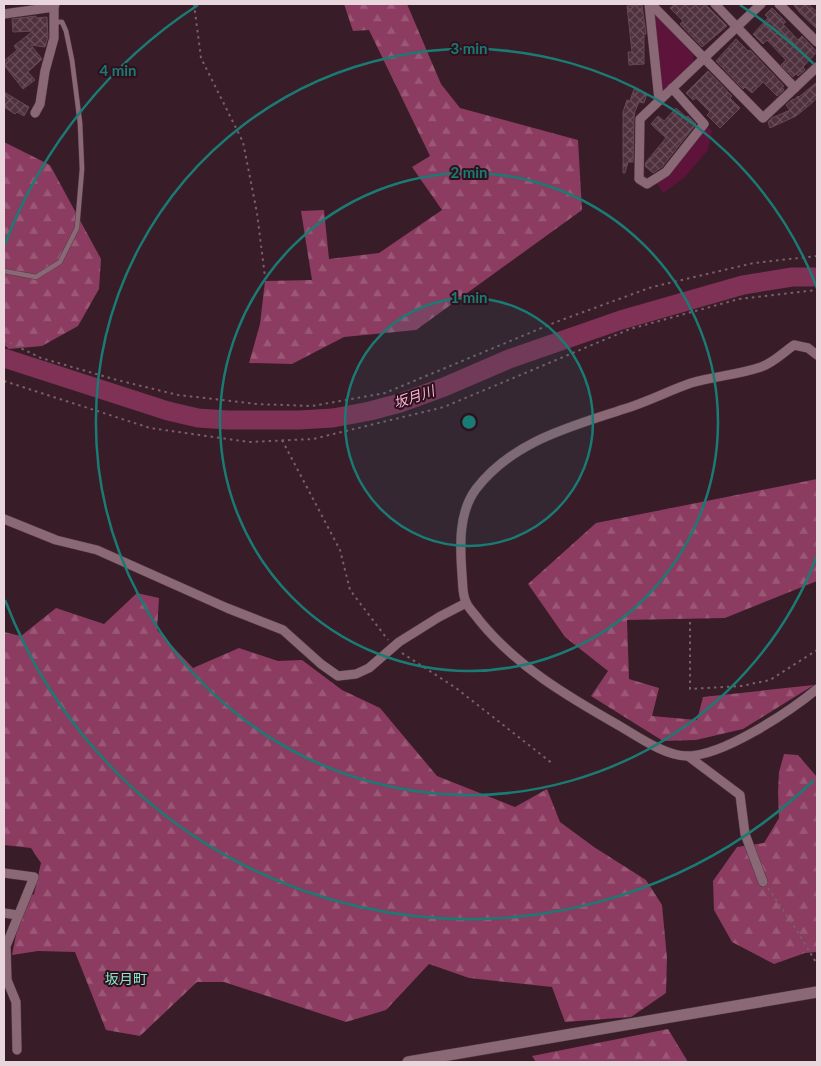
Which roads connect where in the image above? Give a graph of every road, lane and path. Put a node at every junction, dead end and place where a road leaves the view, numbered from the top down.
1 (194, 4) edge
2 (650, 4) edge
3 (715, 4) edge
4 (761, 4) edge
5 (779, 4) edge
6 (54, 6) edge
7 (4, 14) edge
8 (54, 22) junction
9 (737, 27) junction
10 (817, 42) edge
11 (704, 58) junction
12 (817, 67) edge
13 (672, 88) junction
14 (796, 88) junction
15 (659, 100) junction
16 (35, 113) dead end
17 (817, 256) edge
18 (4, 271) edge
19 (265, 277) dead end
20 (817, 290) edge
21 (4, 340) edge
22 (817, 355) edge
23 (4, 381) edge
24 (282, 440) junction
25 (4, 519) edge
26 (466, 603) junction
27 (690, 622) dead end
28 (394, 647) junction
29 (817, 650) edge
30 (817, 689) edge
31 (688, 756) junction
32 (553, 764) dead end
33 (4, 873) edge
34 (763, 882) joint
35 (4, 913) edge
36 (17, 915) junction
37 (817, 964) edge
38 (817, 992) edge
39 (17, 1050) dead end
40 (408, 1062) edge

1 - 19 path
2 - 11 street
2 - 15 street
3 - 9 street
4 - 9 street
5 - 10 street
6 - 7 street
6 - 8 street
8 - 16 street
8 - 18 lane
9 - 11 street
9 - 14 street
11 - 13 street
11 - 14 street
12 - 14 street
13 - 15 street
13 - 15 street
17 - 21 path
20 - 24 path
22 - 26 street
23 - 24 path
24 - 28 path
25 - 28 street
26 - 28 street
26 - 31 street
27 - 29 path
28 - 32 path
30 - 31 street
31 - 34 street
33 - 36 street
34 - 37 path
35 - 36 street
36 - 39 street
38 - 40 street

